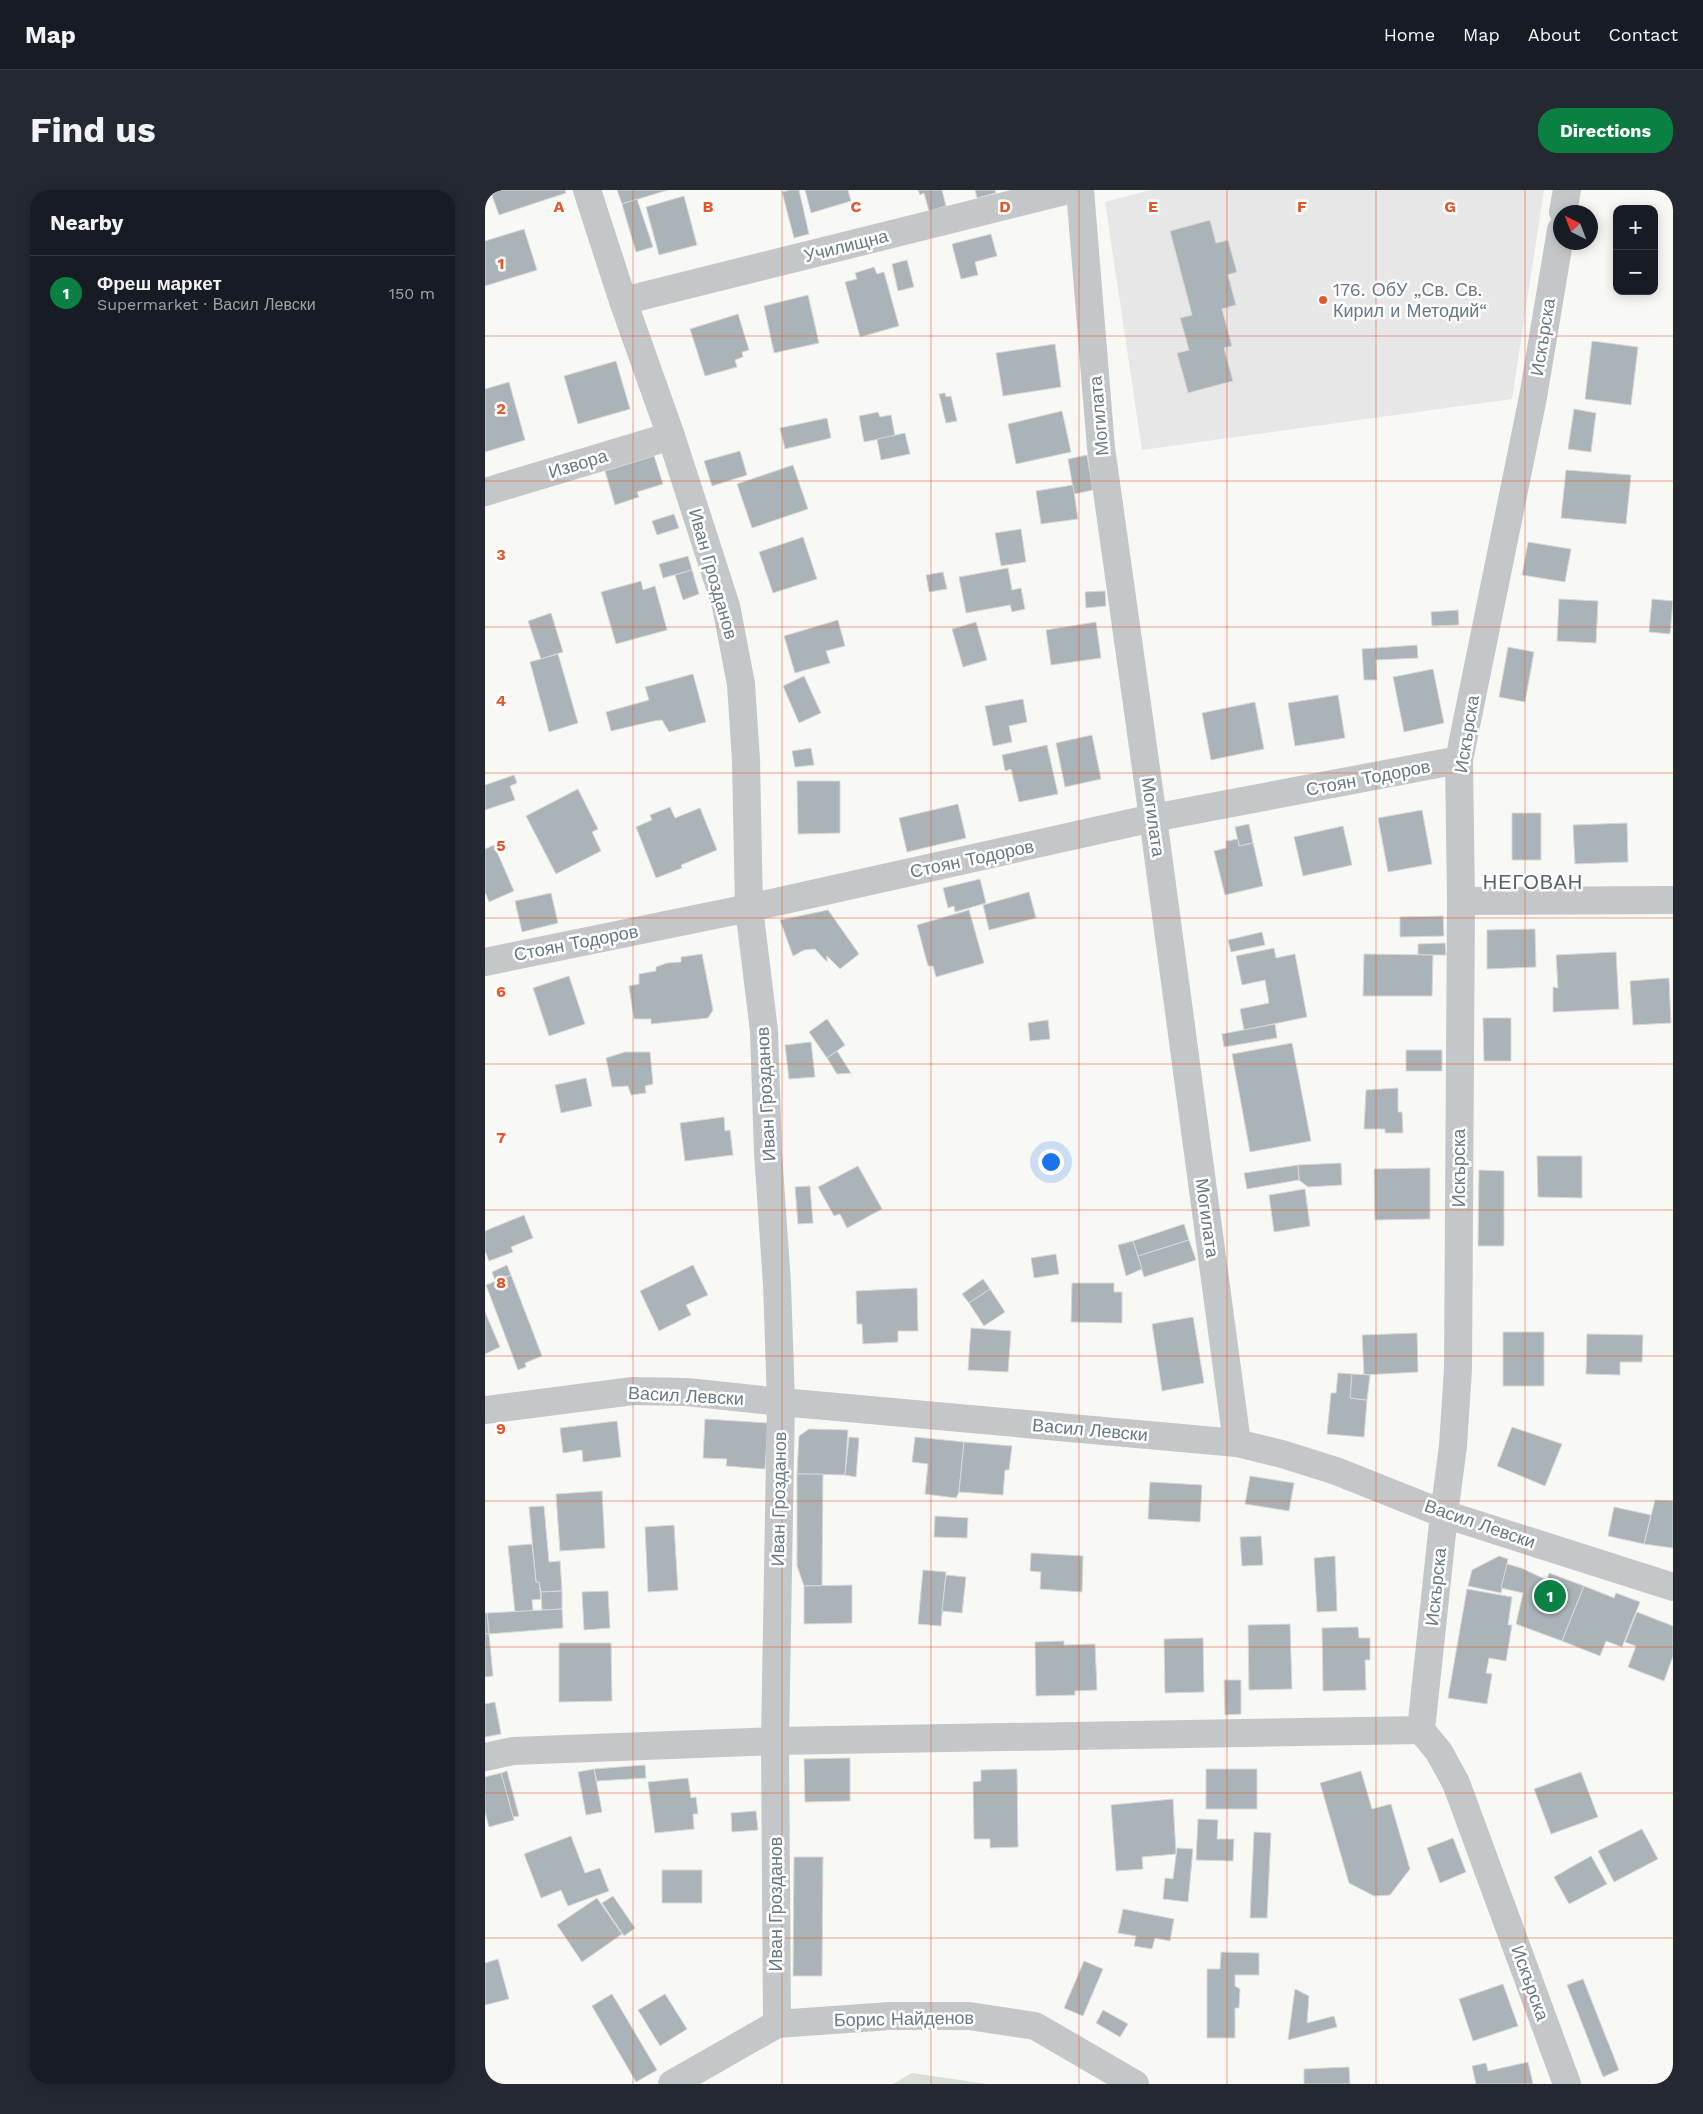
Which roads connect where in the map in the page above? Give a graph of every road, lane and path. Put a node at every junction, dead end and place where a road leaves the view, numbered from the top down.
1 (587, 190) edge
2 (1069, 190) edge
3 (1079, 190) edge
4 (1567, 190) edge
5 (1564, 205) edge
6 (1558, 250) edge
7 (623, 301) junction
8 (671, 436) junction
9 (485, 492) edge
10 (1459, 760) junction
11 (1153, 818) junction
12 (1673, 900) edge
13 (1461, 901) junction
14 (749, 908) junction
15 (485, 962) edge
16 (781, 1402) junction
17 (485, 1410) edge
18 (1237, 1443) junction
19 (1444, 1514) junction
20 (1673, 1587) edge
21 (1421, 1730) junction
22 (775, 1741) junction
23 (485, 1756) edge
24 (777, 2024) junction
25 (672, 2084) edge
26 (1135, 2084) edge
27 (1567, 2084) edge

1 - 7 street, Иван Грозданов
2 - 7 street, Училищна
3 - 11 street, Могилата
4 - 5 street
6 - 10 street, Искърска
7 - 8 street, Иван Грозданов
8 - 9 street, Извора
8 - 14 street, Иван Грозданов
10 - 11 street, Стоян Тодоров
10 - 13 street, Искърска
11 - 14 street, Стоян Тодоров
11 - 18 street, Могилата
12 - 13 street
13 - 19 street, Искърска
14 - 15 street, Стоян Тодоров
14 - 16 street, Иван Грозданов
16 - 17 street, Васил Левски
16 - 18 street, Васил Левски
16 - 22 street, Иван Грозданов
18 - 19 street, Васил Левски
19 - 20 street, Васил Левски
19 - 21 street, Искърска
21 - 22 street
21 - 27 street, Искърска
22 - 23 street
22 - 24 street, Иван Грозданов
24 - 25 street, Борис Найденов
24 - 26 street, Борис Найденов

